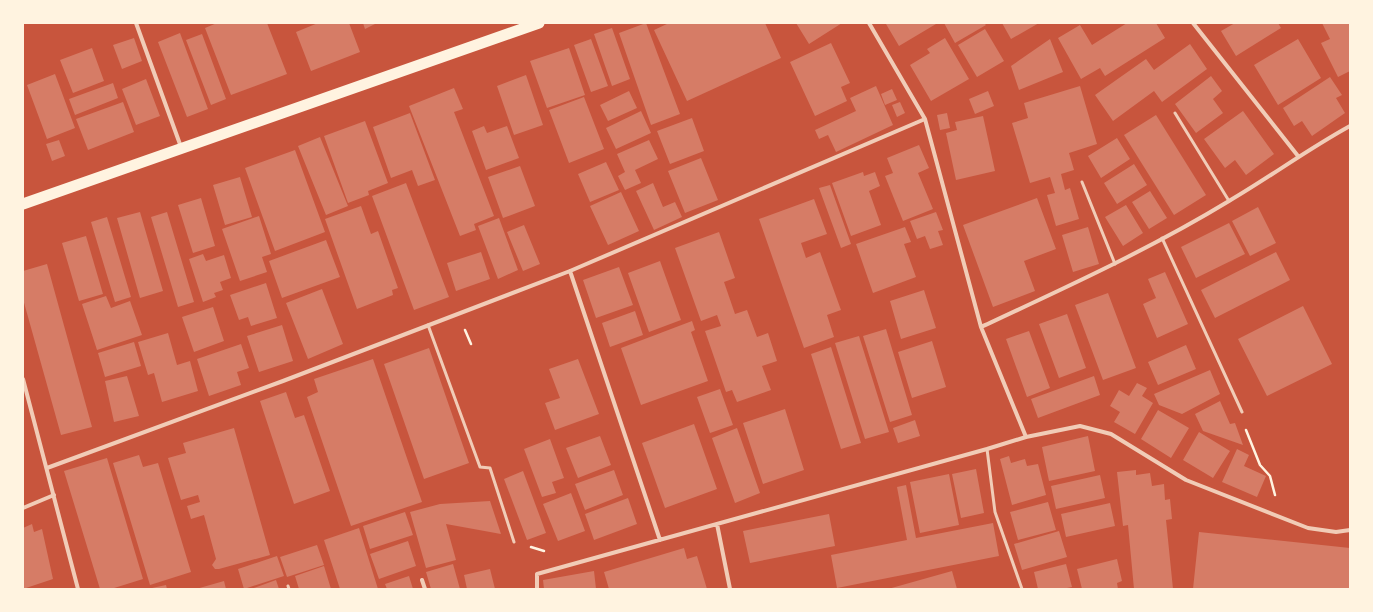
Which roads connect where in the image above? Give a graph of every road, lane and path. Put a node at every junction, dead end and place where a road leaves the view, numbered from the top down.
1 (136, 23) edge
2 (539, 23) edge
3 (869, 23) edge
4 (1193, 23) edge
5 (1175, 113) dead end
6 (925, 119) junction
7 (1350, 126) edge
8 (181, 148) junction
9 (1298, 156) junction
10 (1082, 182) dead end
11 (1229, 201) junction
12 (23, 204) edge
13 (1162, 238) junction
14 (1114, 264) junction
15 (570, 271) junction
16 (428, 325) junction
17 (981, 327) junction
18 (23, 379) edge
19 (1242, 412) joint
20 (1026, 437) junction
21 (987, 449) junction
22 (47, 468) junction
23 (54, 495) junction
24 (23, 508) edge
25 (1280, 517) junction
26 (718, 524) junction
27 (1350, 530) edge
28 (660, 540) junction
29 (514, 542) dead end
30 (422, 580) dead end
31 (78, 589) edge
32 (425, 589) edge
33 (537, 589) edge
34 (730, 589) edge
35 (1022, 589) edge

1 - 8 street
2 - 8 highway
3 - 6 street
4 - 9 street
5 - 11 lane
6 - 15 street
6 - 17 street
7 - 9 street
8 - 12 highway
9 - 11 street
10 - 14 lane
11 - 13 street
13 - 14 street
13 - 19 lane
14 - 17 street
15 - 16 street
15 - 28 street
16 - 22 street
16 - 29 lane
17 - 20 street
18 - 22 street
19 - 25 path
20 - 21 street
20 - 25 street
21 - 26 street
21 - 35 lane
22 - 23 street
23 - 24 street
23 - 31 street
25 - 27 street
26 - 28 street
26 - 34 street
28 - 33 street
30 - 32 street

